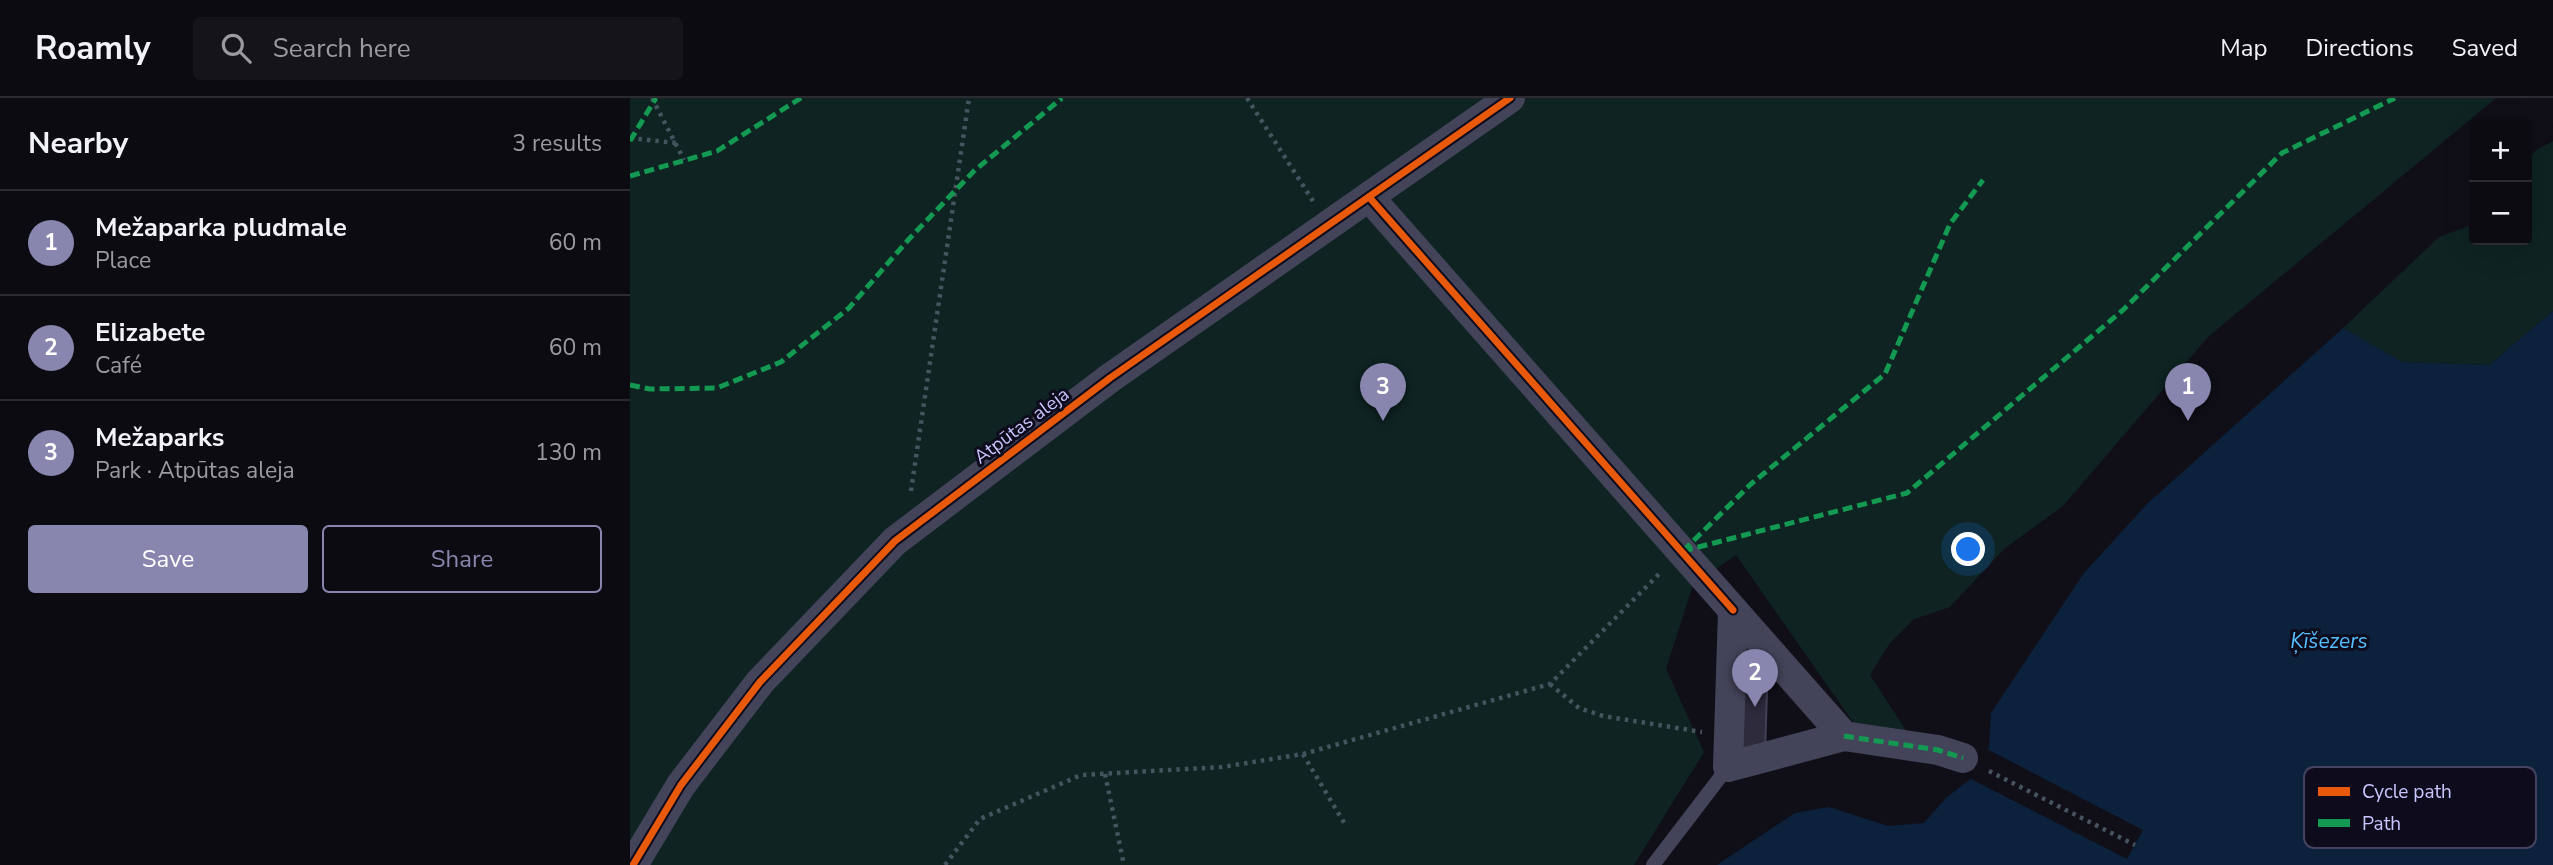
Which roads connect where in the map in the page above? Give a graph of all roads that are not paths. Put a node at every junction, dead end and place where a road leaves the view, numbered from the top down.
1 (1510, 98) edge
2 (1369, 197) junction
3 (1733, 610) junction
4 (1844, 736) junction
5 (1963, 758) road end
6 (1728, 767) junction
7 (633, 865) edge
8 (1653, 865) edge

1 - 2 street, Atpūtas aleja
2 - 3 street
2 - 7 street, Atpūtas aleja
3 - 4 street
3 - 6 street
4 - 5 street
4 - 6 street
6 - 8 lane

